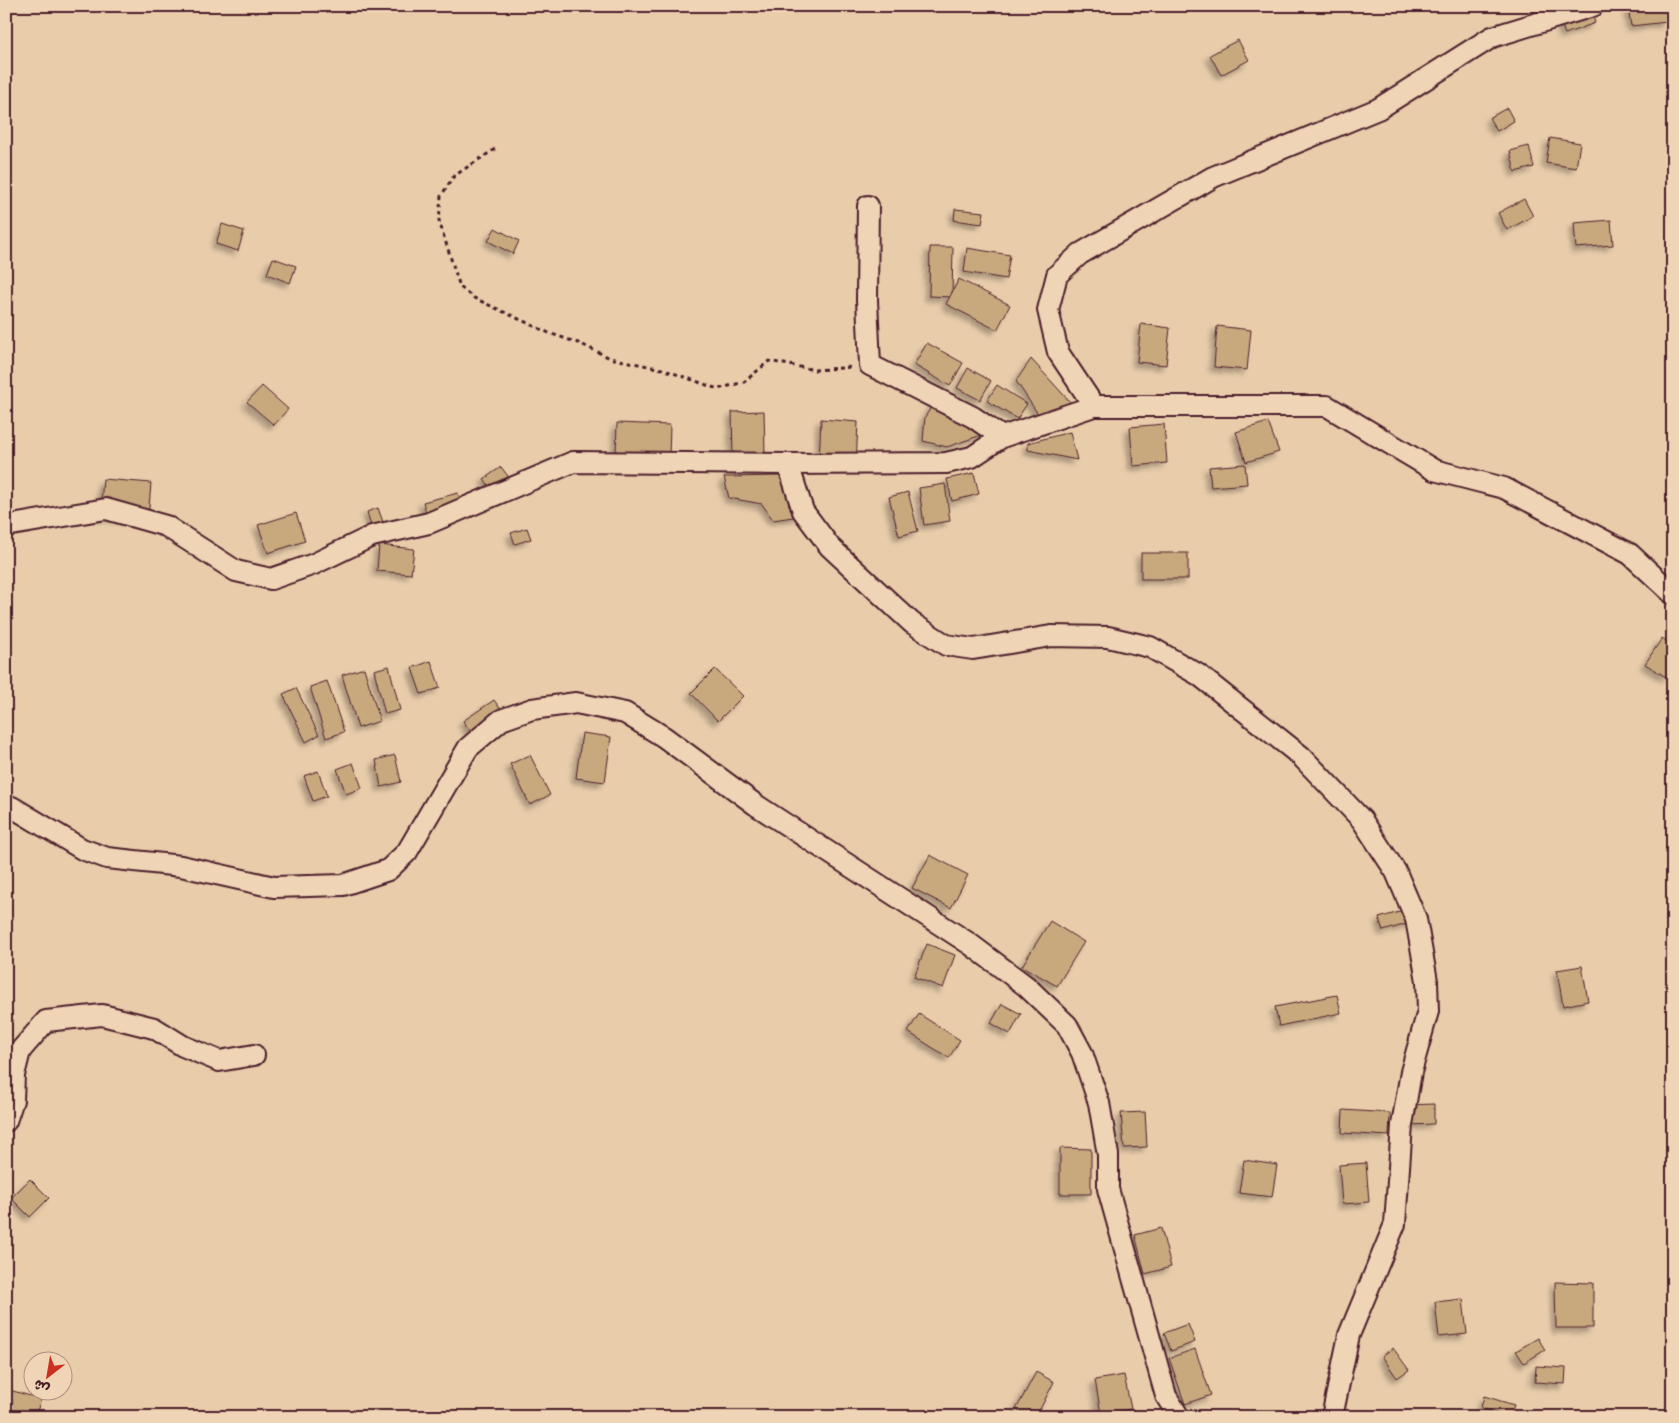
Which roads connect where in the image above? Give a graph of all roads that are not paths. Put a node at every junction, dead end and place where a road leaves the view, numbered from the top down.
1 (1593, 6) edge
2 (868, 206) dead end
3 (1094, 406) junction
4 (1002, 437) junction
5 (788, 464) junction
6 (6, 526) edge
7 (1673, 594) edge
8 (6, 806) edge
9 (254, 1054) dead end
10 (6, 1121) edge
11 (1179, 1417) edge
12 (1332, 1417) edge

1 - 3 street
2 - 4 street
3 - 4 street
3 - 7 street
4 - 5 street
5 - 6 street
5 - 12 street
8 - 11 street
9 - 10 street

